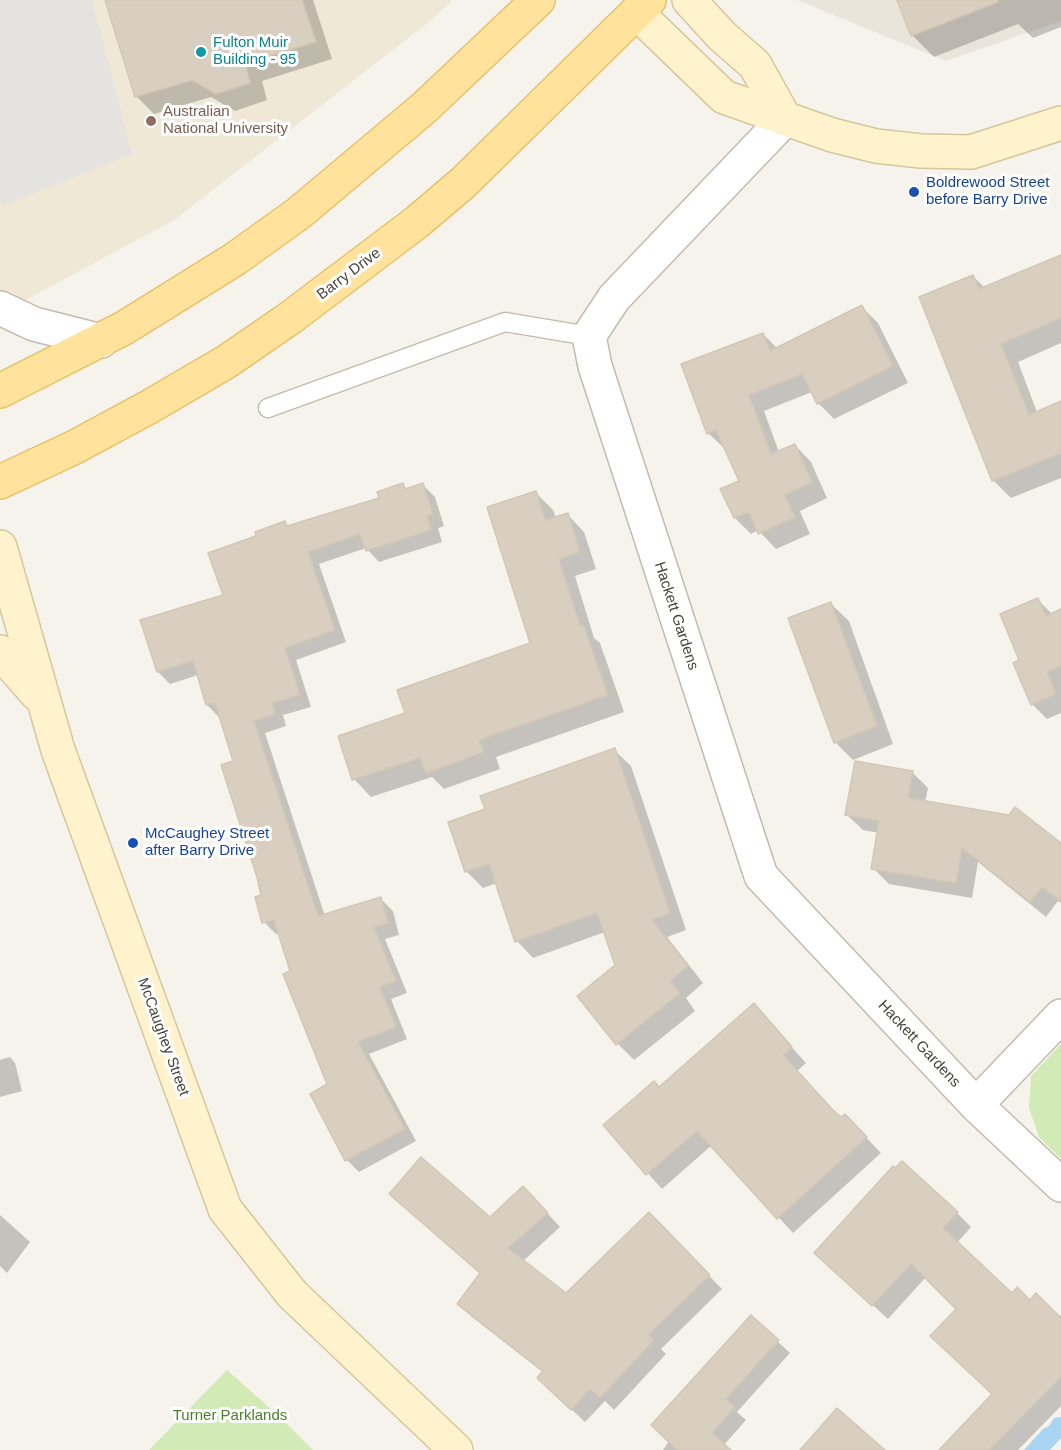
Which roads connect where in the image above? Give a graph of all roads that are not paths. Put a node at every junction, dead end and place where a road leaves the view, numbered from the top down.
1 (538, 0) edge
2 (688, 0) edge
3 (638, 4) edge
4 (785, 118) junction
5 (1061, 123) edge
6 (0, 308) edge
7 (589, 336) junction
8 (101, 341) junction
9 (0, 391) edge
10 (268, 408) dead end
11 (0, 482) edge
12 (0, 547) edge
13 (0, 652) edge
14 (42, 699) junction
15 (1061, 1016) edge
16 (976, 1105) junction
17 (1061, 1185) edge
18 (456, 1450) edge

1 - 8 main road
2 - 4 street
3 - 4 street
3 - 11 main road, Barry Drive
4 - 5 street
4 - 7 street
6 - 8 street
7 - 10 lane
7 - 16 street, Hackett Gardens
8 - 9 main road
12 - 14 street, McCaughey Street
13 - 14 street
14 - 18 street, McCaughey Street
15 - 16 street
16 - 17 street, Hackett Gardens

